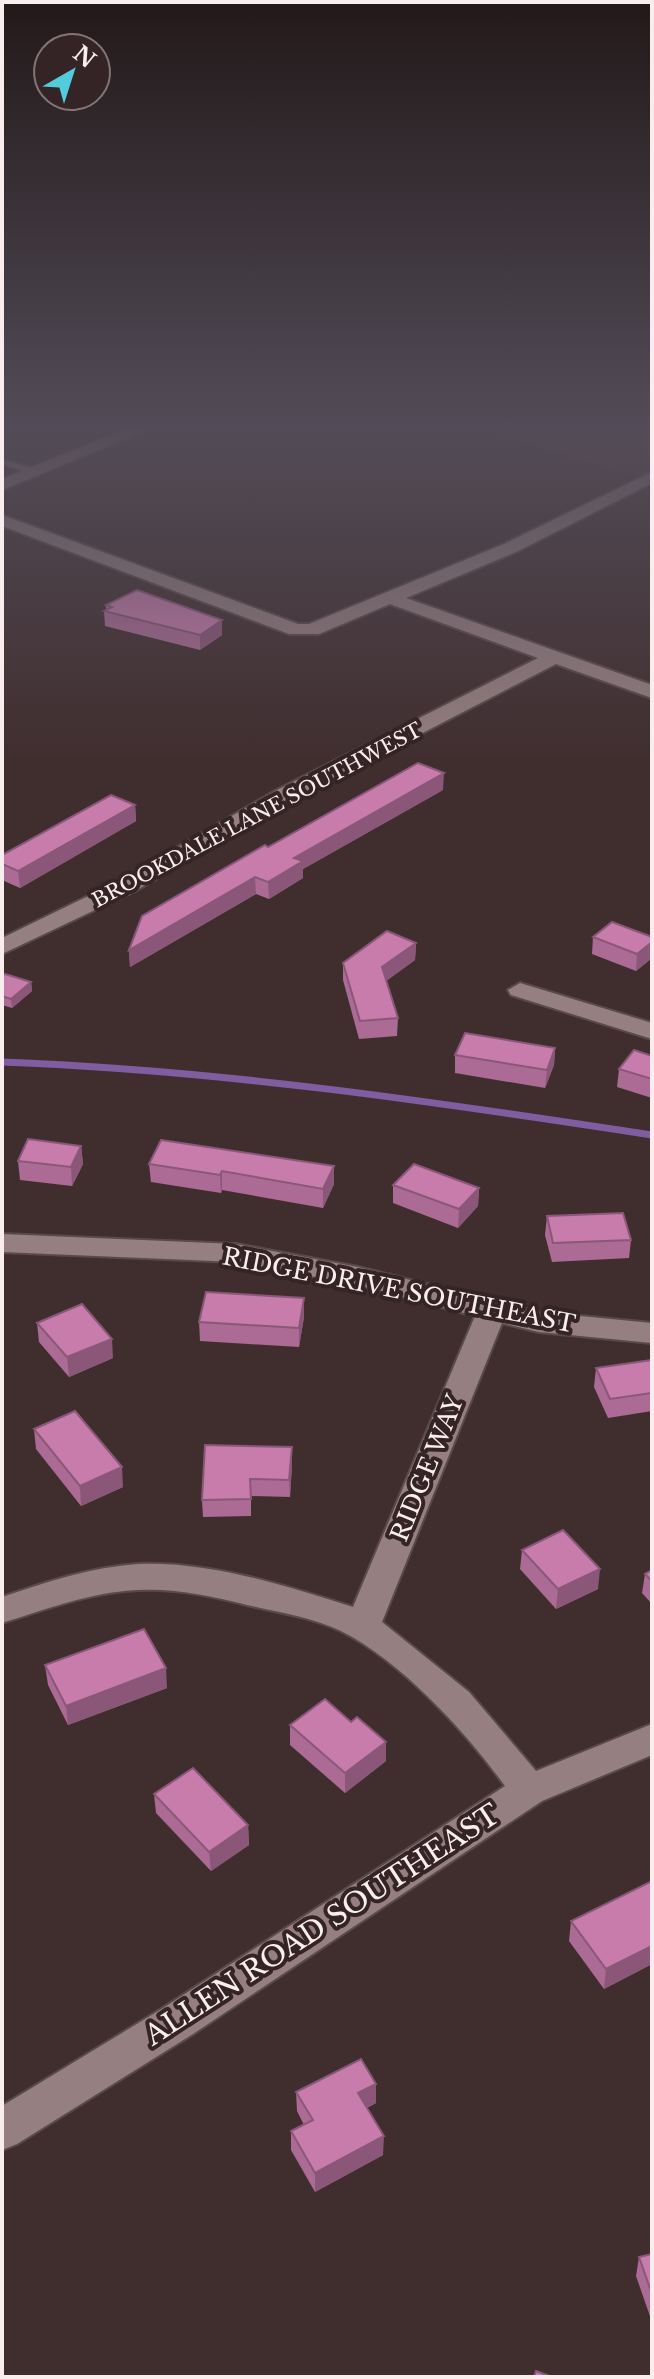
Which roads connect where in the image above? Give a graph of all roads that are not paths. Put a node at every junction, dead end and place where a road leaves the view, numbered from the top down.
1 (53, 539) edge
2 (529, 539) edge
3 (390, 598) junction
4 (553, 658) junction
5 (652, 692) edge
6 (2, 947) edge
7 (520, 990) dead end
8 (652, 1031) edge
9 (2, 1243) edge
10 (492, 1311) junction
11 (652, 1333) edge
12 (2, 1610) edge
13 (363, 1626) junction
14 (652, 1739) edge
15 (529, 1790) junction
16 (2, 2130) edge

1 - 3 street
2 - 3 street
3 - 4 street
4 - 5 street
4 - 6 street, BROOKDALE LANE SOUTHWEST
7 - 8 street
9 - 10 street, RIDGE DRIVE SOUTHEAST
10 - 11 street, RIDGE DRIVE SOUTHEAST
10 - 13 street, RIDGE WAY
12 - 13 street
13 - 15 street
14 - 15 street, ALLEN ROAD SOUTHEAST
15 - 16 street, ALLEN ROAD SOUTHEAST

